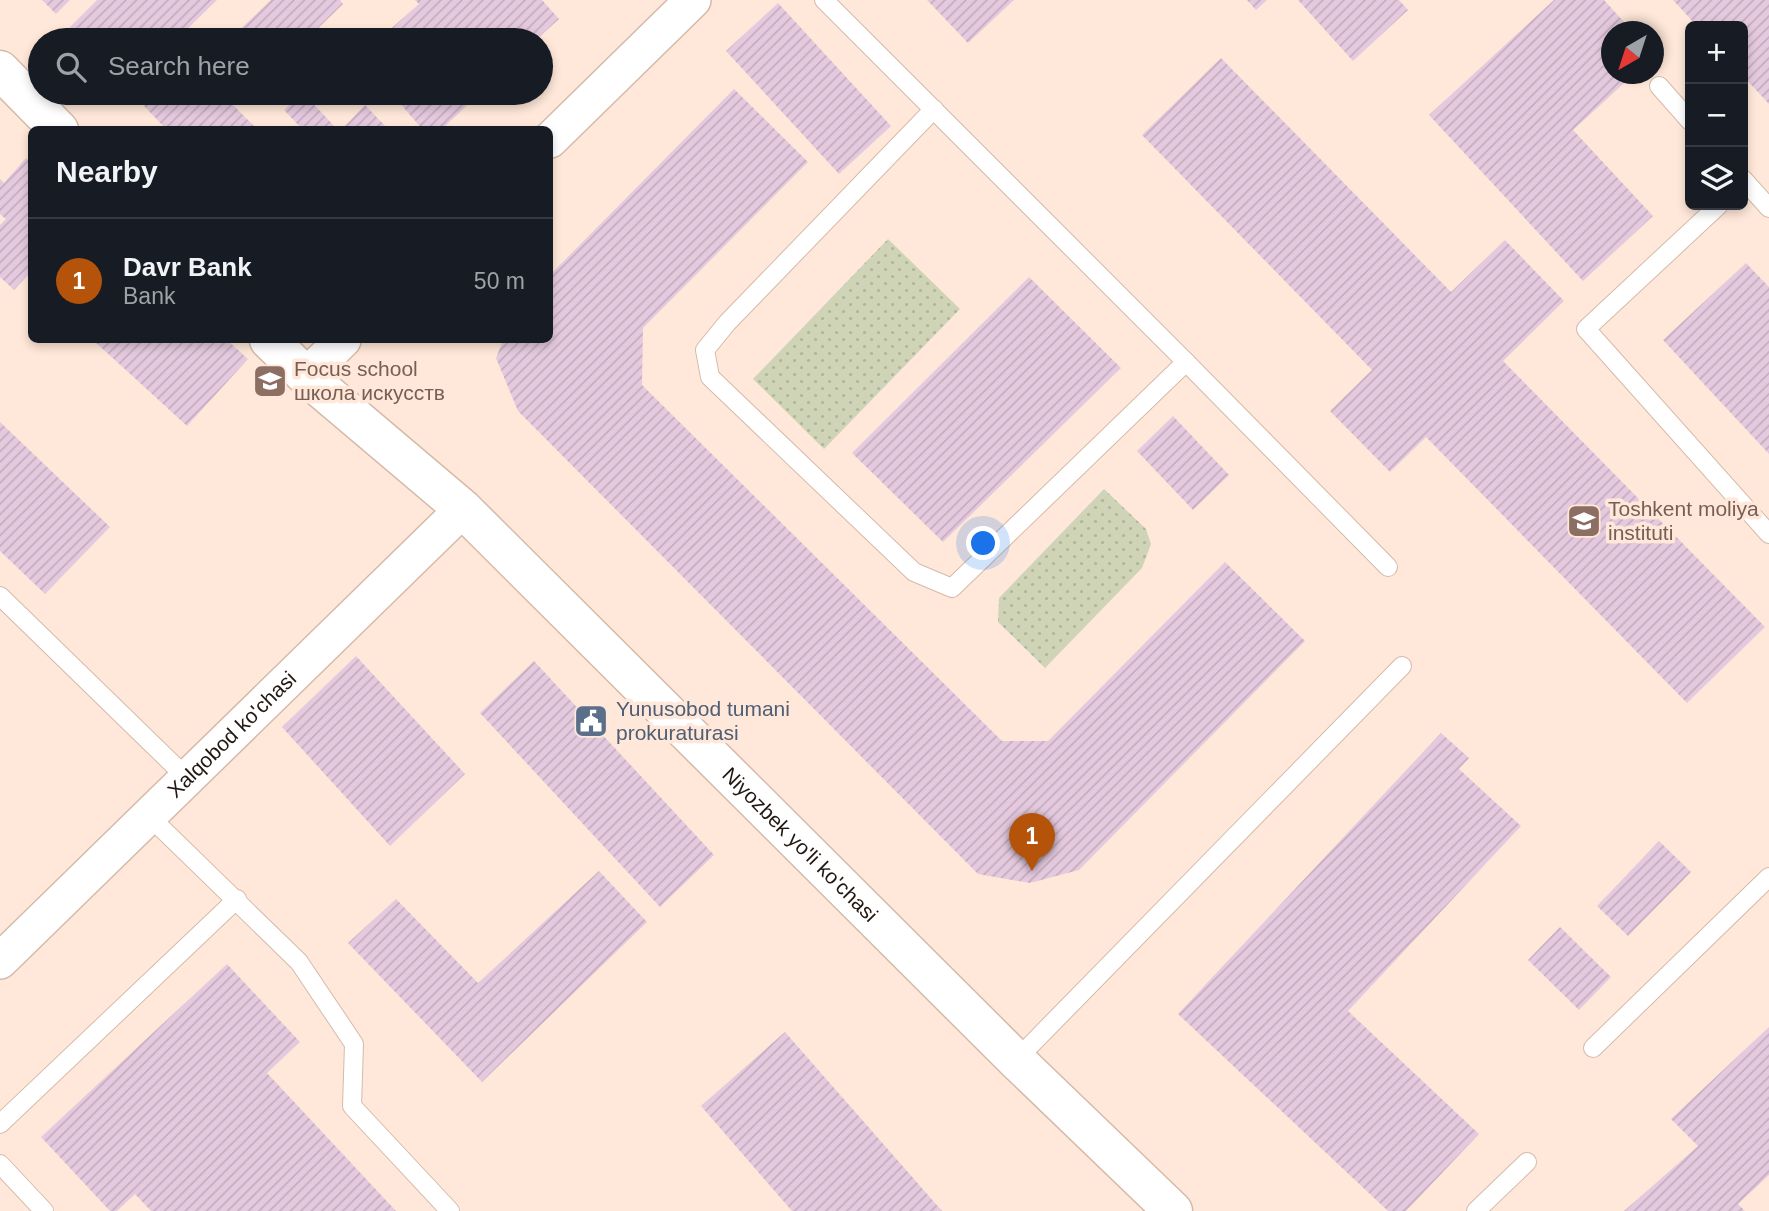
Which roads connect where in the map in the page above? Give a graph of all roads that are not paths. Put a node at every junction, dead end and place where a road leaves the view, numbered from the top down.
1 (693, 0) edge
2 (824, 0) edge
3 (0, 70) edge
4 (1659, 86) dead end
5 (28, 98) edge
6 (34, 105) edge
7 (934, 109) junction
8 (1685, 115) edge
9 (55, 126) edge
10 (553, 136) edge
11 (1748, 186) edge
12 (1769, 208) edge
13 (1714, 210) edge
14 (272, 343) edge
15 (340, 343) edge
16 (1186, 362) junction
17 (306, 376) junction
18 (463, 509) junction
19 (1769, 534) edge
20 (1388, 567) dead end
21 (0, 596) edge
22 (1402, 666) dead end
23 (187, 778) junction
24 (149, 816) junction
25 (1769, 877) edge
26 (237, 900) junction
27 (0, 961) edge
28 (1593, 1048) dead end
29 (1016, 1060) junction
30 (0, 1124) edge
31 (1527, 1163) dead end
32 (0, 1164) edge
33 (44, 1211) edge
34 (450, 1211) edge
35 (1173, 1211) edge
36 (1476, 1211) edge

1 - 10 street
2 - 7 lane
3 - 5 street
4 - 8 lane
6 - 9 street
7 - 16 lane
7 - 16 lane
11 - 12 lane
13 - 19 lane
14 - 17 street, Niyozbek yo'li ko'chasi
15 - 17 street
16 - 20 lane
17 - 18 street, Niyozbek yo'li ko'chasi
18 - 23 street, Xalqobod ko'chasi
18 - 29 street, Niyozbek yo'li ko'chasi
21 - 23 lane
22 - 29 lane
23 - 24 street, Xalqobod ko'chasi
24 - 26 lane
24 - 27 street, Xalqobod ko'chasi
25 - 28 lane
26 - 30 lane
26 - 34 lane
29 - 35 street, Niyozbek yo'li ko'chasi
31 - 36 lane
32 - 33 lane

